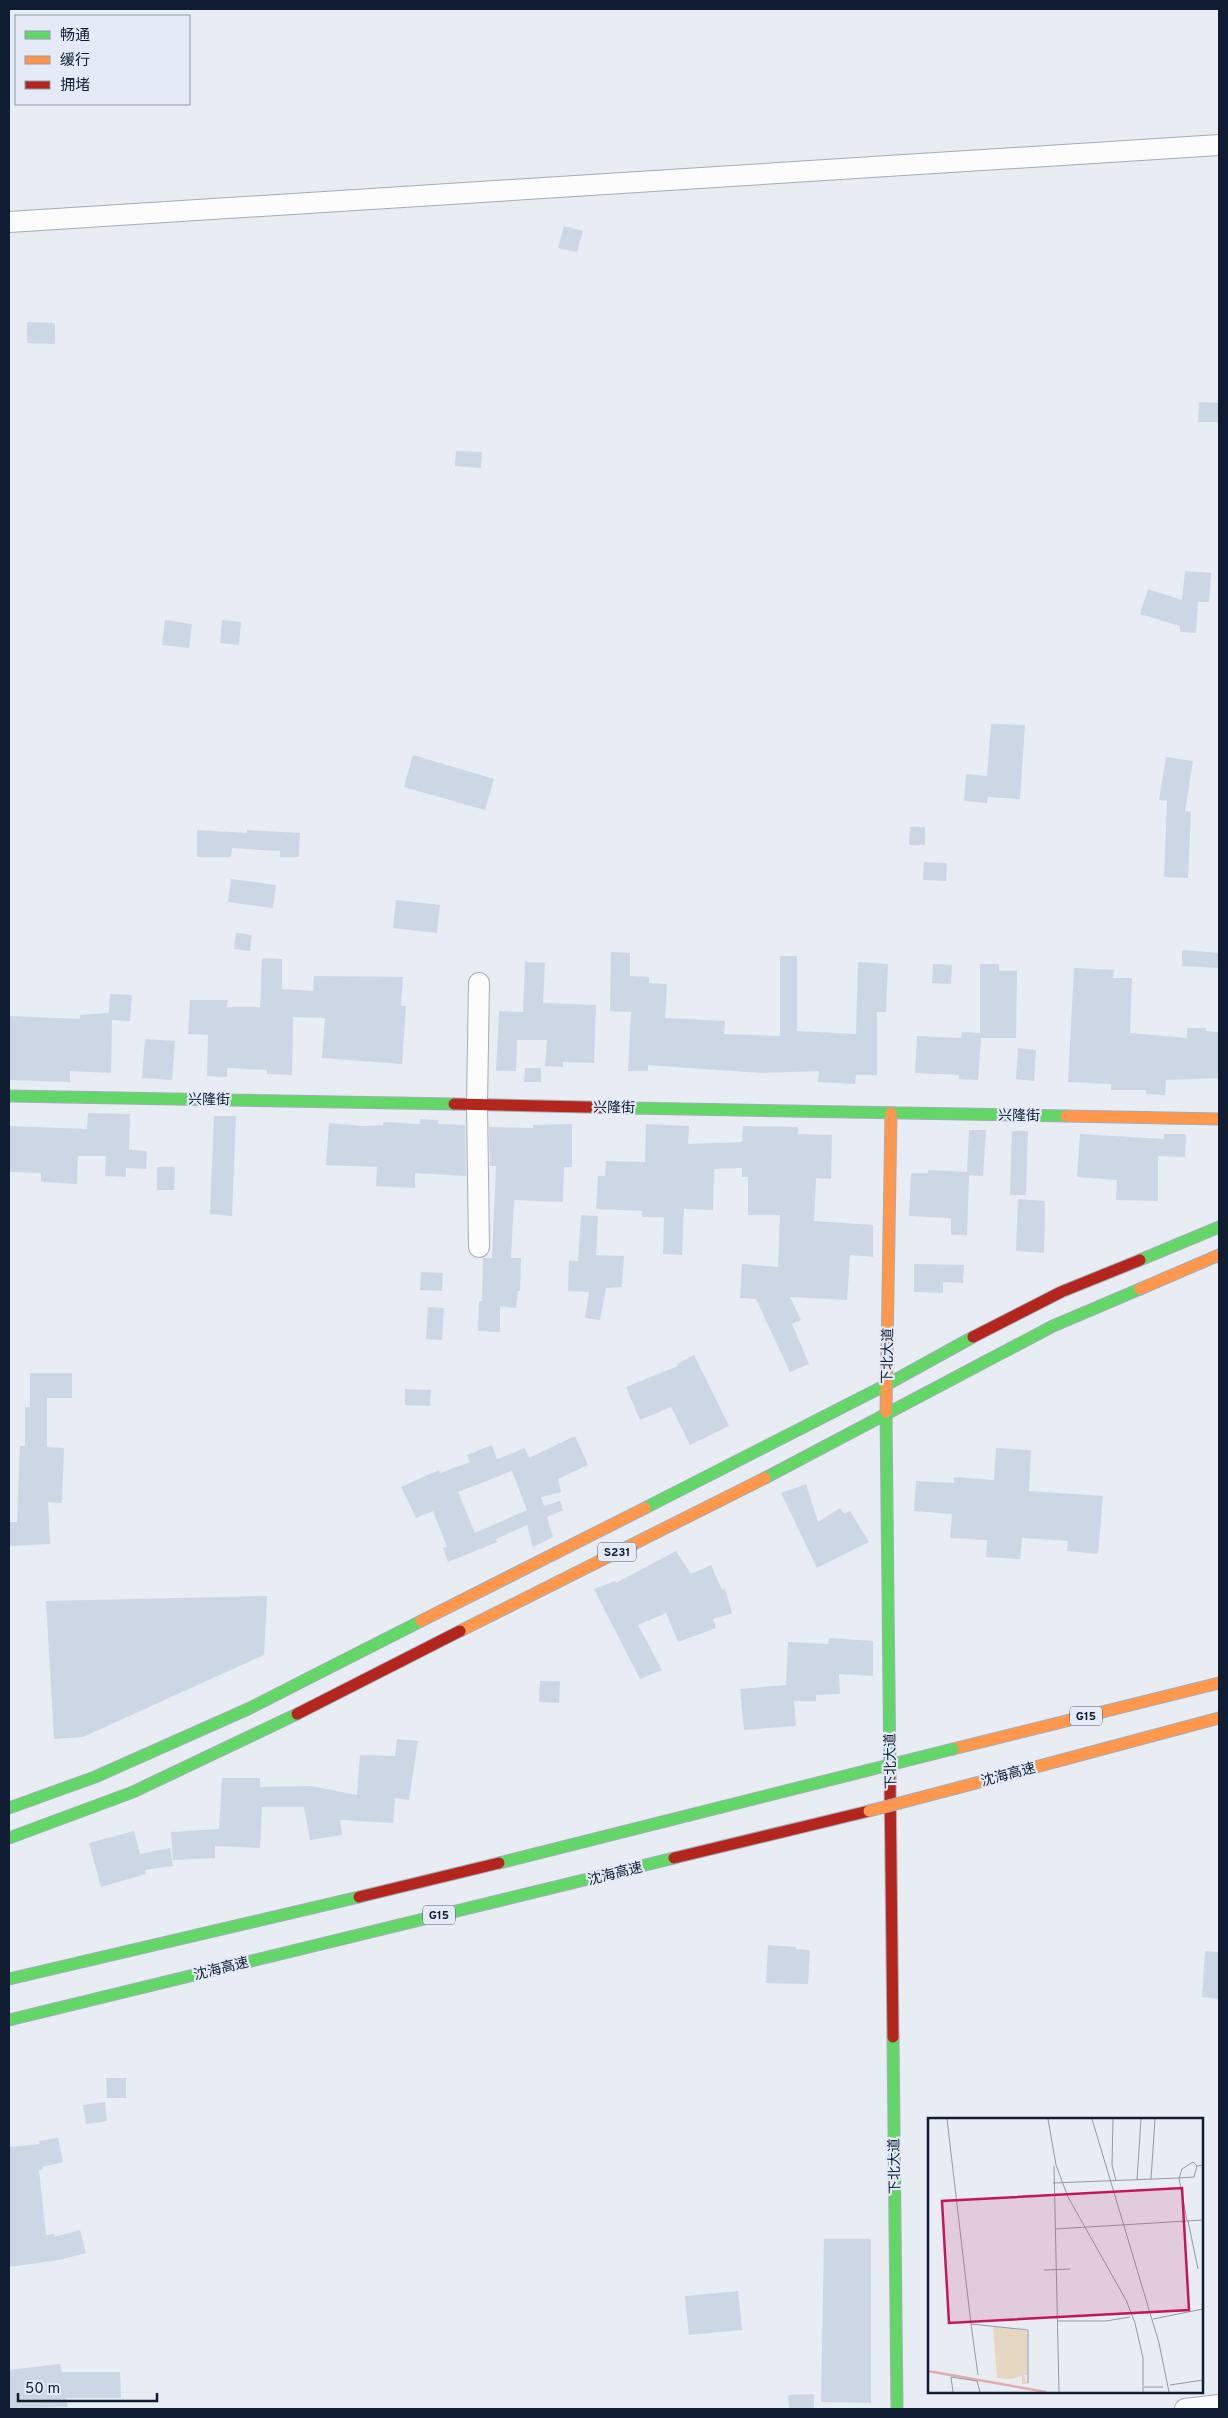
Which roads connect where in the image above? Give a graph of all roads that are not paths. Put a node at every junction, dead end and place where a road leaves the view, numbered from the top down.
1 (1219, 145) edge
2 (9, 222) edge
3 (479, 983) dead end
4 (9, 1096) edge
5 (477, 1105) junction
6 (891, 1113) junction
7 (1219, 1119) edge
8 (1219, 1227) edge
9 (479, 1247) dead end
10 (1219, 1255) edge
11 (886, 1385) junction
12 (886, 1414) junction
13 (1219, 1682) edge
14 (1219, 1718) edge
15 (9, 1808) edge
16 (9, 1838) edge
17 (9, 1978) edge
18 (9, 2020) edge
19 (1219, 2404) edge
20 (897, 2409) edge
21 (1184, 2409) edge

1 - 2 street
3 - 5 street
4 - 5 main road, 兴隆街
5 - 6 main road, 兴隆街
5 - 9 street
6 - 7 main road, 兴隆街
6 - 11 main road, 下北大道
8 - 11 main road, S231
10 - 12 main road, S231
11 - 12 main road, 下北大道
11 - 15 main road, S231
12 - 16 main road, S231
12 - 20 main road, 下北大道
13 - 17 main road, G15, bridge
14 - 18 main road, 沈海高速 / G15, bridge
19 - 21 street

